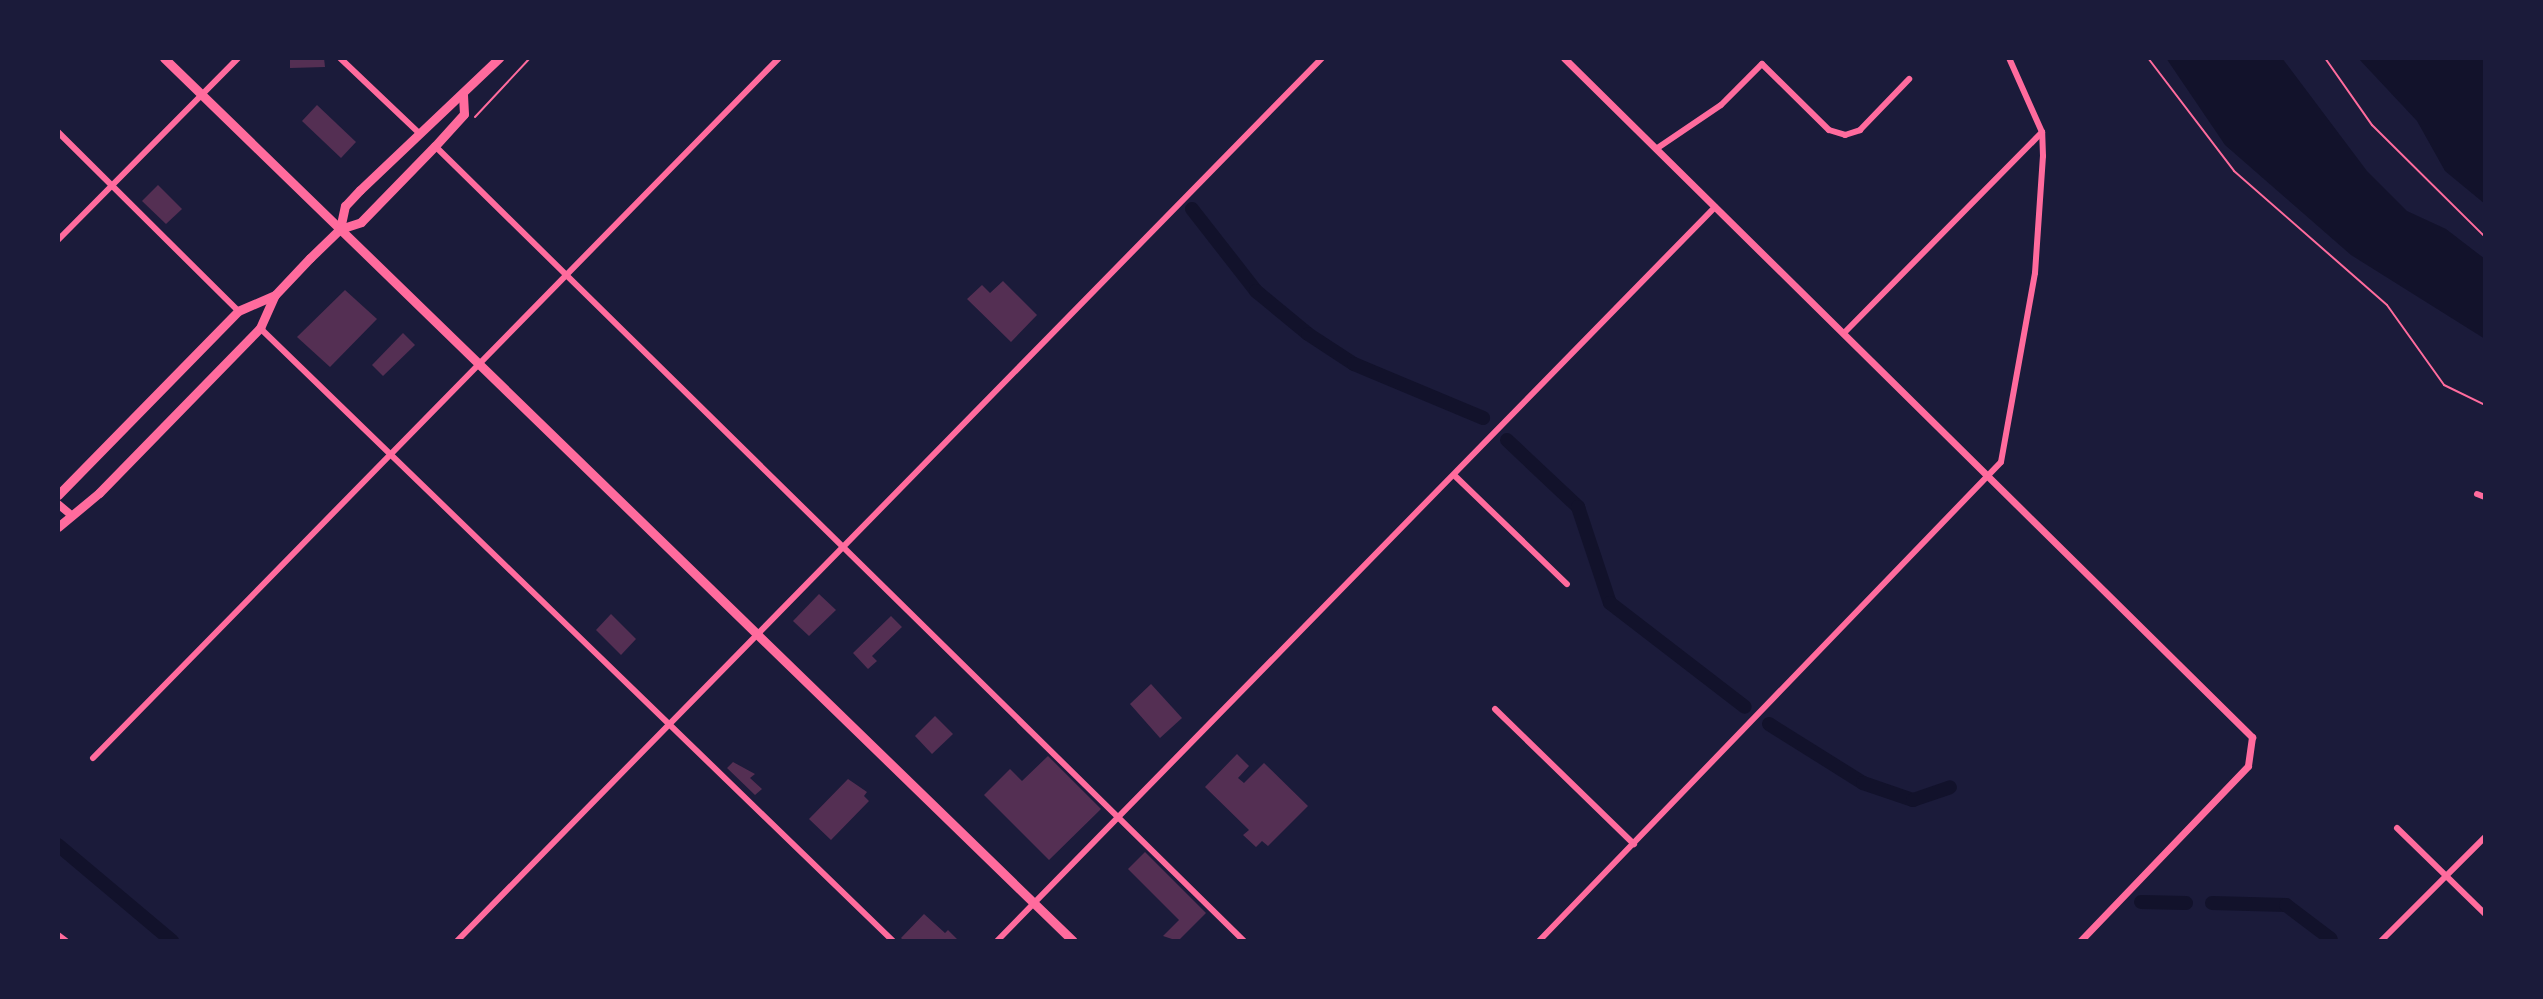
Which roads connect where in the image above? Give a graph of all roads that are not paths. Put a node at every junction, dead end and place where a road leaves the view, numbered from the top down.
1 (164, 58) edge
2 (238, 58) edge
3 (340, 58) edge
4 (499, 58) edge
5 (779, 58) edge
6 (1322, 58) edge
7 (1564, 58) edge
8 (2009, 58) edge
9 (1909, 79) dead end
10 (463, 94) junction
11 (202, 95) junction
12 (58, 132) edge
13 (418, 132) junction
14 (2042, 132) junction
15 (435, 146) junction
16 (1656, 149) junction
17 (111, 185) junction
18 (1715, 207) junction
19 (340, 229) junction
20 (58, 240) edge
21 (567, 272) junction
22 (275, 295) junction
23 (238, 311) junction
24 (260, 328) junction
25 (1844, 333) junction
26 (481, 363) junction
27 (393, 456) junction
28 (1454, 475) junction
29 (1991, 477) junction
30 (2477, 494) dead end
31 (58, 495) edge
32 (2485, 497) edge
33 (58, 504) edge
34 (70, 514) junction
35 (58, 527) edge
36 (841, 547) junction
37 (1567, 584) dead end
38 (758, 633) junction
39 (1495, 709) dead end
40 (670, 725) junction
41 (93, 758) dead end
42 (1117, 817) junction
43 (2397, 828) dead end
44 (2485, 837) edge
45 (1634, 844) junction
46 (2445, 877) junction
47 (1034, 904) junction
48 (2485, 914) edge
49 (58, 935) edge
50 (66, 941) edge
51 (457, 941) edge
52 (893, 941) edge
53 (997, 941) edge
54 (1073, 941) edge
55 (1244, 941) edge
56 (1539, 941) edge
57 (2080, 941) edge
58 (2381, 941) edge

1 - 11 main road
2 - 11 street
3 - 13 street
4 - 10 main road
5 - 21 street
6 - 36 street
7 - 16 street
8 - 14 street
9 - 16 street
10 - 13 main road
10 - 15 main road
11 - 17 street
11 - 19 main road
12 - 17 street
13 - 19 main road
14 - 25 street
14 - 29 street
15 - 19 main road
15 - 21 street
16 - 18 street
17 - 20 street
17 - 23 street
18 - 25 street
18 - 28 street
19 - 22 main road
19 - 26 main road
21 - 26 street
21 - 36 street
22 - 23 main road
22 - 24 main road
23 - 31 main road
24 - 27 street
24 - 34 main road
25 - 29 street
26 - 27 street
26 - 38 main road
27 - 40 street
27 - 41 street
28 - 37 street
28 - 42 street
29 - 45 street
29 - 57 street
30 - 32 street
33 - 34 main road
34 - 35 main road
36 - 38 street
36 - 42 street
38 - 40 street
38 - 47 main road
39 - 45 street
40 - 51 street
40 - 52 street
42 - 47 street
42 - 55 street
43 - 46 street
44 - 46 street
45 - 56 street
46 - 48 street
46 - 58 street
47 - 53 street
47 - 54 main road
49 - 50 street

